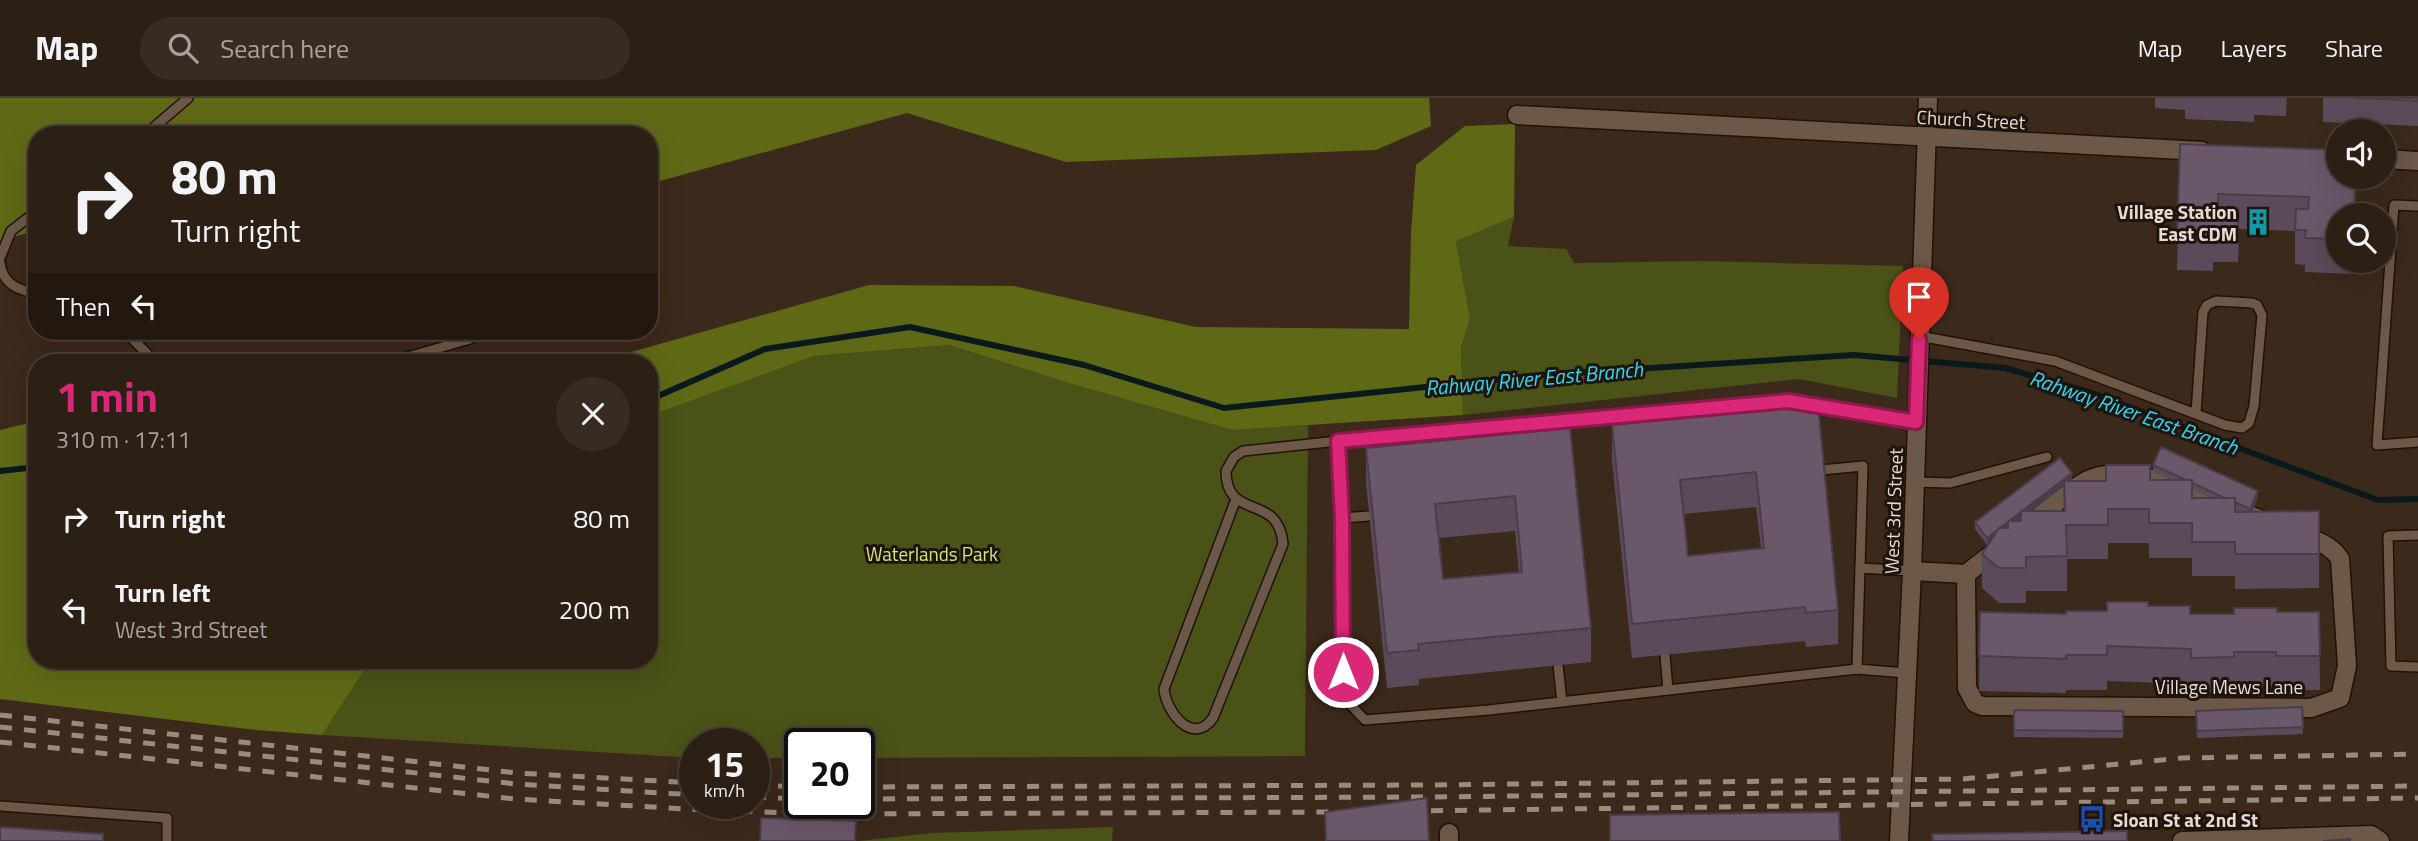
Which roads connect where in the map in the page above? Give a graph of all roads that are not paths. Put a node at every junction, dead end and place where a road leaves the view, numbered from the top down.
1 (188, 98) edge
2 (1928, 98) edge
3 (1517, 115) dead end
4 (155, 126) edge
5 (1927, 138) junction
6 (2215, 151) edge
7 (2396, 160) edge
8 (2418, 161) edge
9 (2418, 206) edge
10 (28, 218) edge
11 (0, 261) edge
12 (0, 270) edge
13 (28, 292) edge
14 (1919, 337) junction
15 (134, 340) edge
16 (467, 340) edge
17 (147, 354) edge
18 (418, 354) edge
19 (2196, 414) junction
20 (1916, 422) junction
21 (1338, 441) junction
22 (2418, 442) edge
23 (2047, 457) dead end
24 (1821, 470) edge
25 (1915, 482) junction
26 (1236, 499) junction
27 (1369, 516) edge
28 (1342, 518) junction
29 (2418, 535) edge
30 (1860, 568) junction
31 (1912, 571) junction
32 (1966, 574) junction
33 (1664, 655) dead end
34 (1558, 665) dead end
35 (2418, 667) edge
36 (1857, 669) junction
37 (1906, 673) junction
38 (1668, 690) junction
39 (1562, 702) junction
40 (0, 806) edge
41 (167, 841) edge
42 (1899, 841) edge
43 (2182, 841) edge
44 (2380, 841) edge

1 - 4 lane
2 - 5 street, West 3rd Street
3 - 5 street, Church Street
5 - 6 street, Church Street
5 - 14 street, West 3rd Street
7 - 8 street
9 - 22 lane
10 - 11 lane
11 - 12 lane
12 - 13 lane
14 - 19 lane
14 - 20 street, West 3rd Street
15 - 17 lane
16 - 18 lane
19 - 19 lane
20 - 21 lane
20 - 25 street, West 3rd Street
21 - 26 lane
21 - 28 lane
23 - 25 lane
24 - 30 lane
25 - 31 street, West 3rd Street
26 - 26 lane
27 - 28 lane
28 - 39 lane
29 - 35 lane
30 - 31 lane
30 - 36 lane
31 - 32 street
31 - 37 street, West 3rd Street
32 - 32 street, Village Mews Lane
33 - 38 lane
34 - 39 lane
36 - 37 lane
36 - 38 lane
37 - 42 street, West 3rd Street
38 - 39 lane
40 - 41 lane
43 - 44 street

